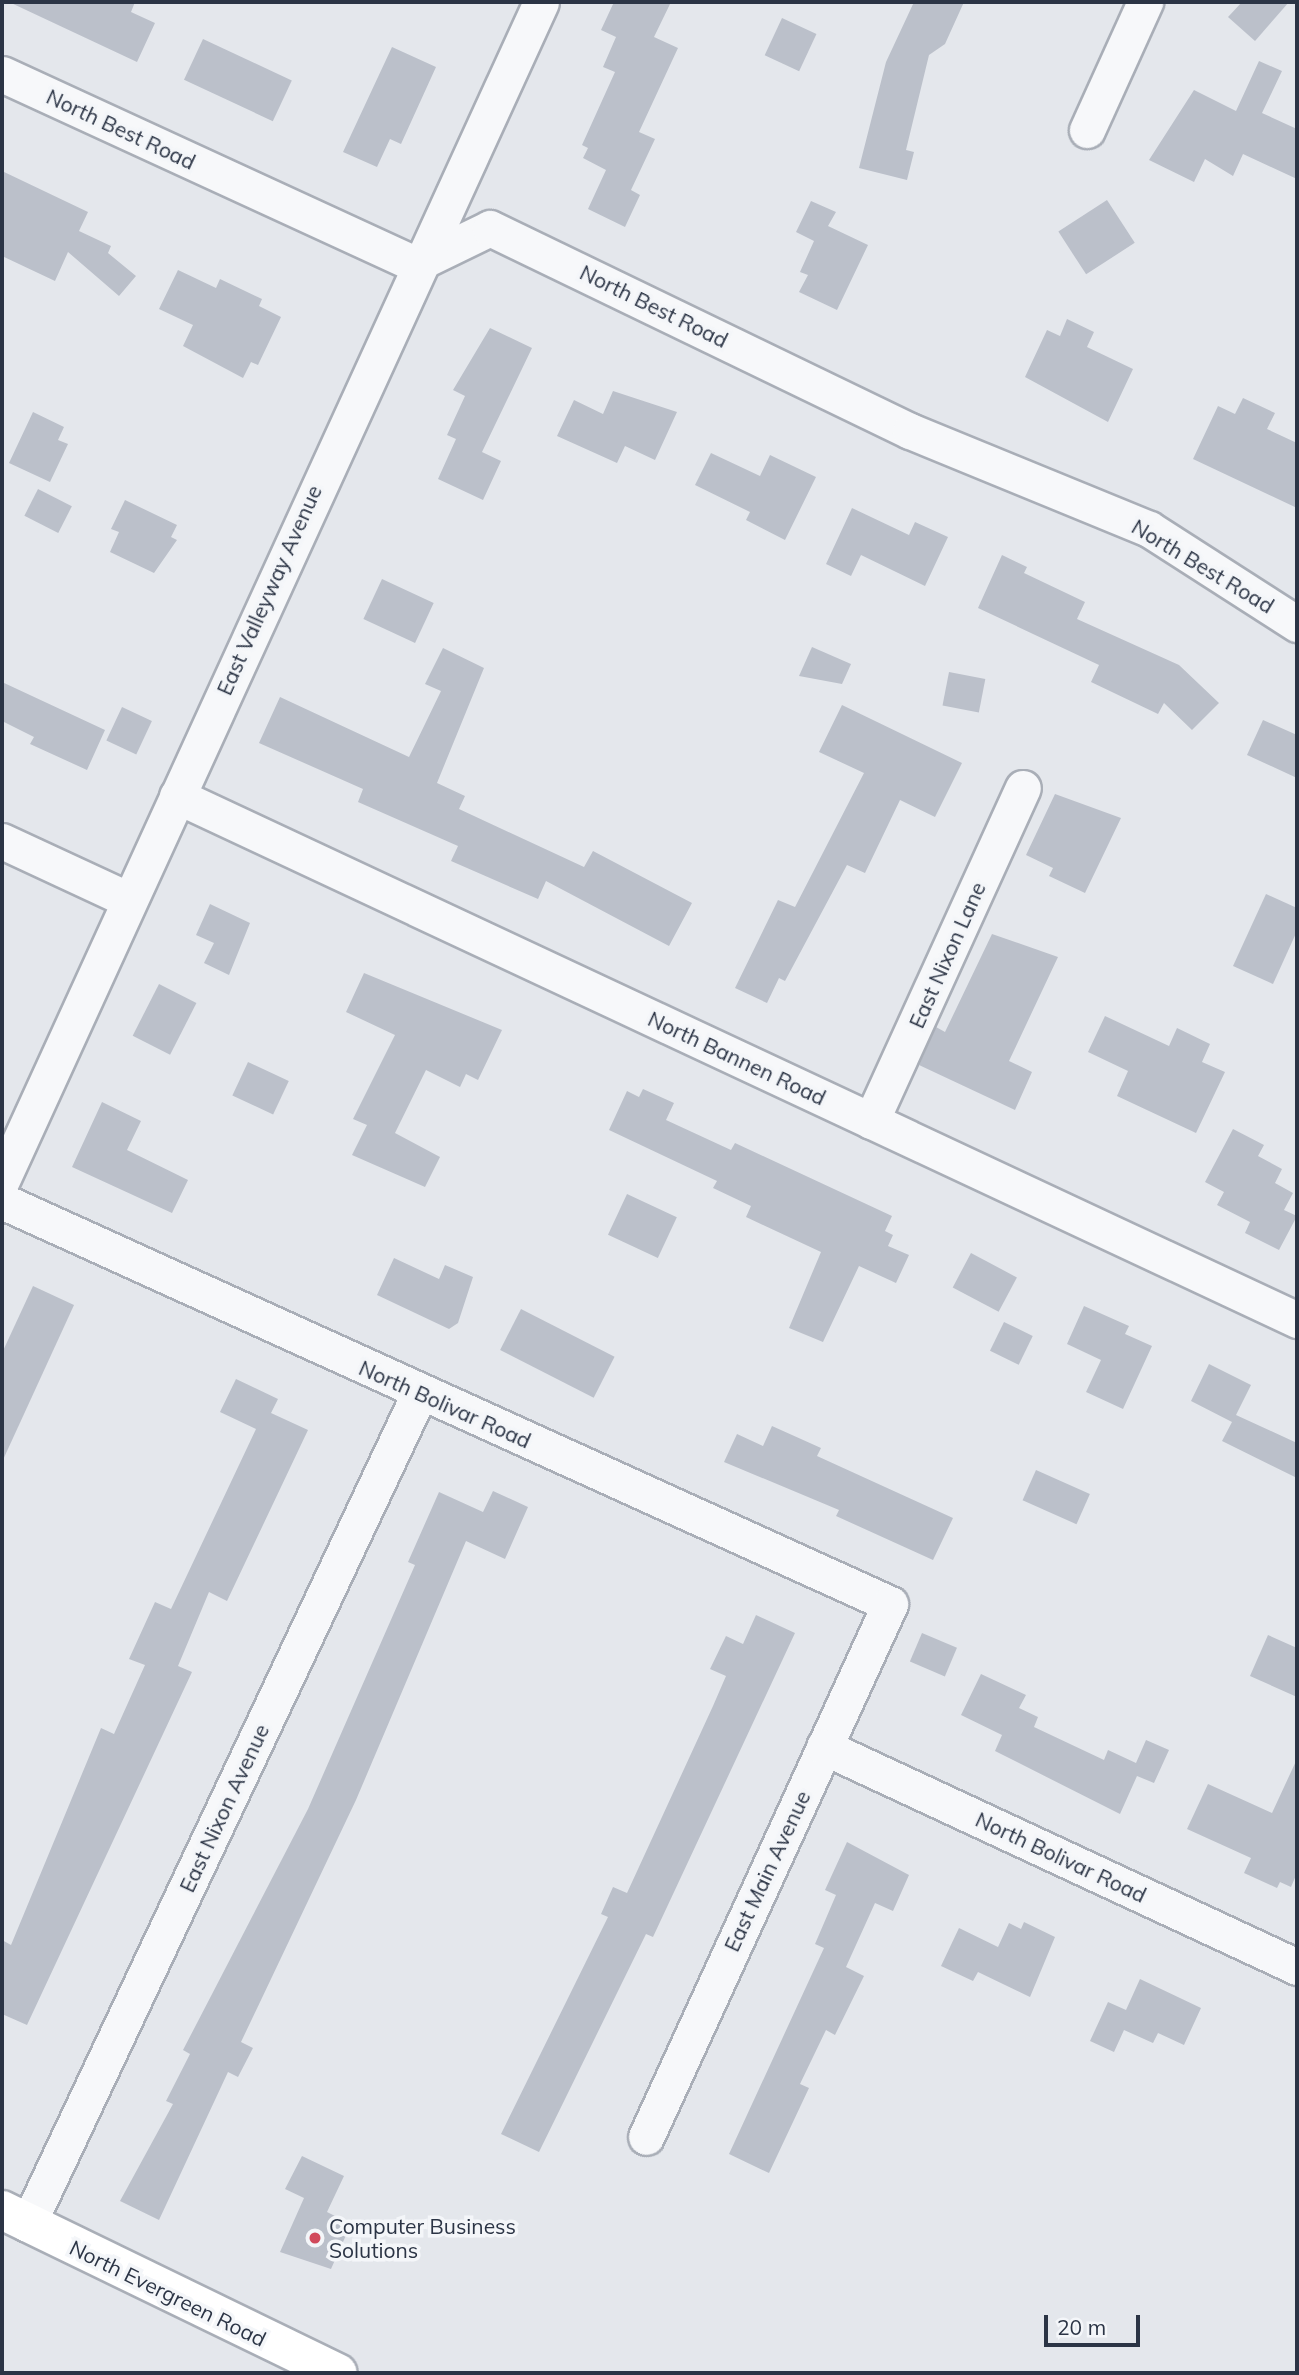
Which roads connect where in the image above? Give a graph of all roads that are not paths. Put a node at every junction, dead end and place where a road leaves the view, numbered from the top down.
1 (541, 2) edge
2 (1145, 2) edge
3 (2, 75) edge
4 (1087, 130) dead end
5 (416, 264) junction
6 (1297, 624) edge
7 (1023, 788) dead end
8 (177, 796) junction
9 (2, 841) edge
10 (127, 898) junction
11 (872, 1121) junction
12 (2, 1180) edge
13 (2, 1201) edge
14 (1297, 1320) edge
15 (420, 1392) junction
16 (890, 1604) joint
17 (824, 1746) junction
18 (1297, 1967) edge
19 (646, 2137) dead end
20 (15, 2217) edge
21 (337, 2373) edge

1 - 5 street, East Valleyway Avenue
2 - 4 street
3 - 5 street, North Best Road
5 - 6 street, North Best Road
5 - 8 street, East Valleyway Avenue
7 - 11 street, East Nixon Lane
8 - 10 street, East Valleyway Avenue
8 - 11 street, North Bannen Road
9 - 10 street
10 - 12 street, East Valleyway Avenue
11 - 14 street, North Bannen Road
13 - 15 street, North Bolivar Road
15 - 16 street, North Bolivar Road
15 - 20 street, East Nixon Avenue
16 - 17 street, East Main Avenue
17 - 18 street, North Bolivar Road
17 - 19 street, East Main Avenue
20 - 21 main road, North Evergreen Road

